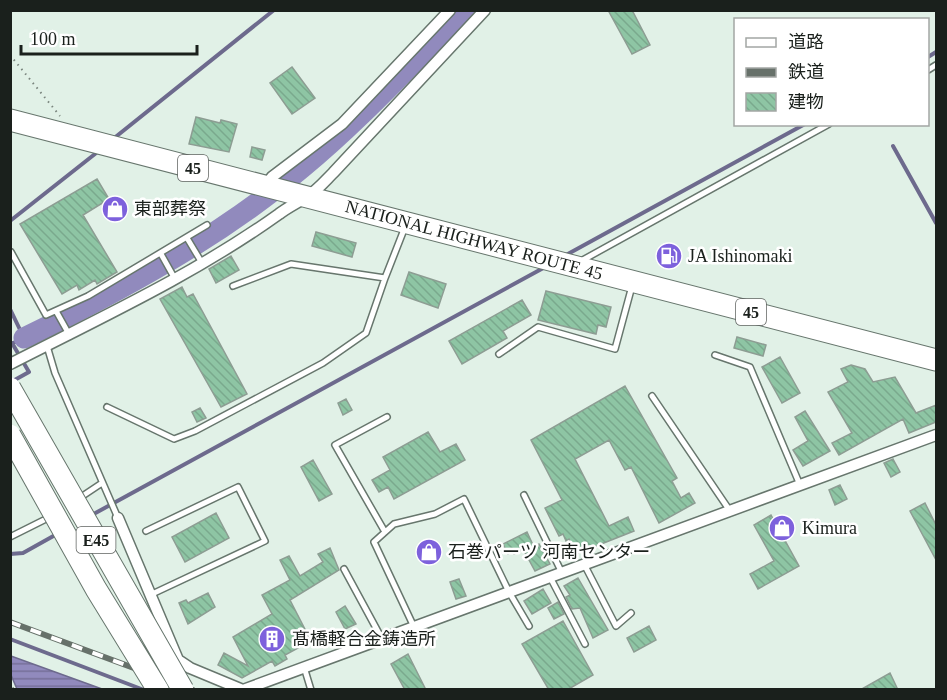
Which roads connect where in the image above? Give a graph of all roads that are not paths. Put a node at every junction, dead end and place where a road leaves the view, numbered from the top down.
1 (450, 10) edge
2 (485, 10) edge
3 (10, 120) edge
4 (825, 126) edge
5 (265, 186) junction
6 (307, 197) junction
7 (406, 222) junction
8 (207, 225) dead end
9 (187, 238) junction
10 (11, 252) edge
11 (161, 254) junction
12 (202, 263) junction
13 (561, 263) junction
14 (175, 278) junction
15 (385, 278) junction
16 (633, 282) junction
17 (233, 286) dead end
18 (56, 311) junction
19 (70, 335) junction
20 (48, 346) junction
21 (499, 354) dead end
22 (715, 355) dead end
23 (936, 360) edge
24 (12, 363) edge
25 (10, 388) edge
26 (651, 396) dead end
27 (107, 407) dead end
28 (387, 417) dead end
29 (10, 435) edge
30 (936, 435) edge
31 (102, 483) junction
32 (800, 485) junction
33 (524, 495) dead end
34 (730, 511) junction
35 (118, 518) joint
36 (146, 531) dead end
37 (385, 532) junction
38 (10, 537) edge
39 (584, 564) junction
40 (344, 569) dead end
41 (562, 573) junction
42 (550, 577) junction
43 (509, 592) junction
44 (150, 595) junction
45 (631, 613) dead end
46 (529, 626) dead end
47 (414, 627) junction
48 (382, 639) junction
49 (585, 644) dead end
50 (304, 667) junction
51 (158, 690) edge
52 (183, 690) edge
53 (243, 690) edge
54 (311, 690) edge

1 - 5 street
2 - 6 street
3 - 5 highway, NATIONAL HIGHWAY ROUTE 45 / 45
4 - 13 lane
5 - 6 highway, NATIONAL HIGHWAY ROUTE 45 / 45
6 - 7 highway, NATIONAL HIGHWAY ROUTE 45 / 45
6 - 12 street
7 - 13 highway, NATIONAL HIGHWAY ROUTE 45 / 45
7 - 15 lane
8 - 9 lane
9 - 11 lane
9 - 12 lane
10 - 18 lane
11 - 14 lane
11 - 18 lane
12 - 14 street
13 - 16 highway, NATIONAL HIGHWAY ROUTE 45 / 45
14 - 19 street
15 - 17 lane
15 - 27 lane
16 - 21 lane
16 - 23 highway, NATIONAL HIGHWAY ROUTE 45 / 45
18 - 19 lane
19 - 20 street
20 - 24 street
20 - 31 lane
22 - 32 lane
25 - 52 highway, E45, bridge
26 - 34 lane
28 - 37 lane
29 - 51 highway, E45, bridge
30 - 32 street
31 - 35 lane
31 - 38 lane
32 - 34 street
33 - 41 lane
34 - 39 street
35 - 44 street
36 - 44 lane
37 - 43 lane
37 - 47 lane
39 - 41 street
39 - 45 lane
40 - 48 lane
41 - 42 street
42 - 43 street
42 - 49 lane
43 - 46 lane
43 - 47 street
44 - 53 street
47 - 48 street
48 - 50 street
50 - 53 street
50 - 54 lane

